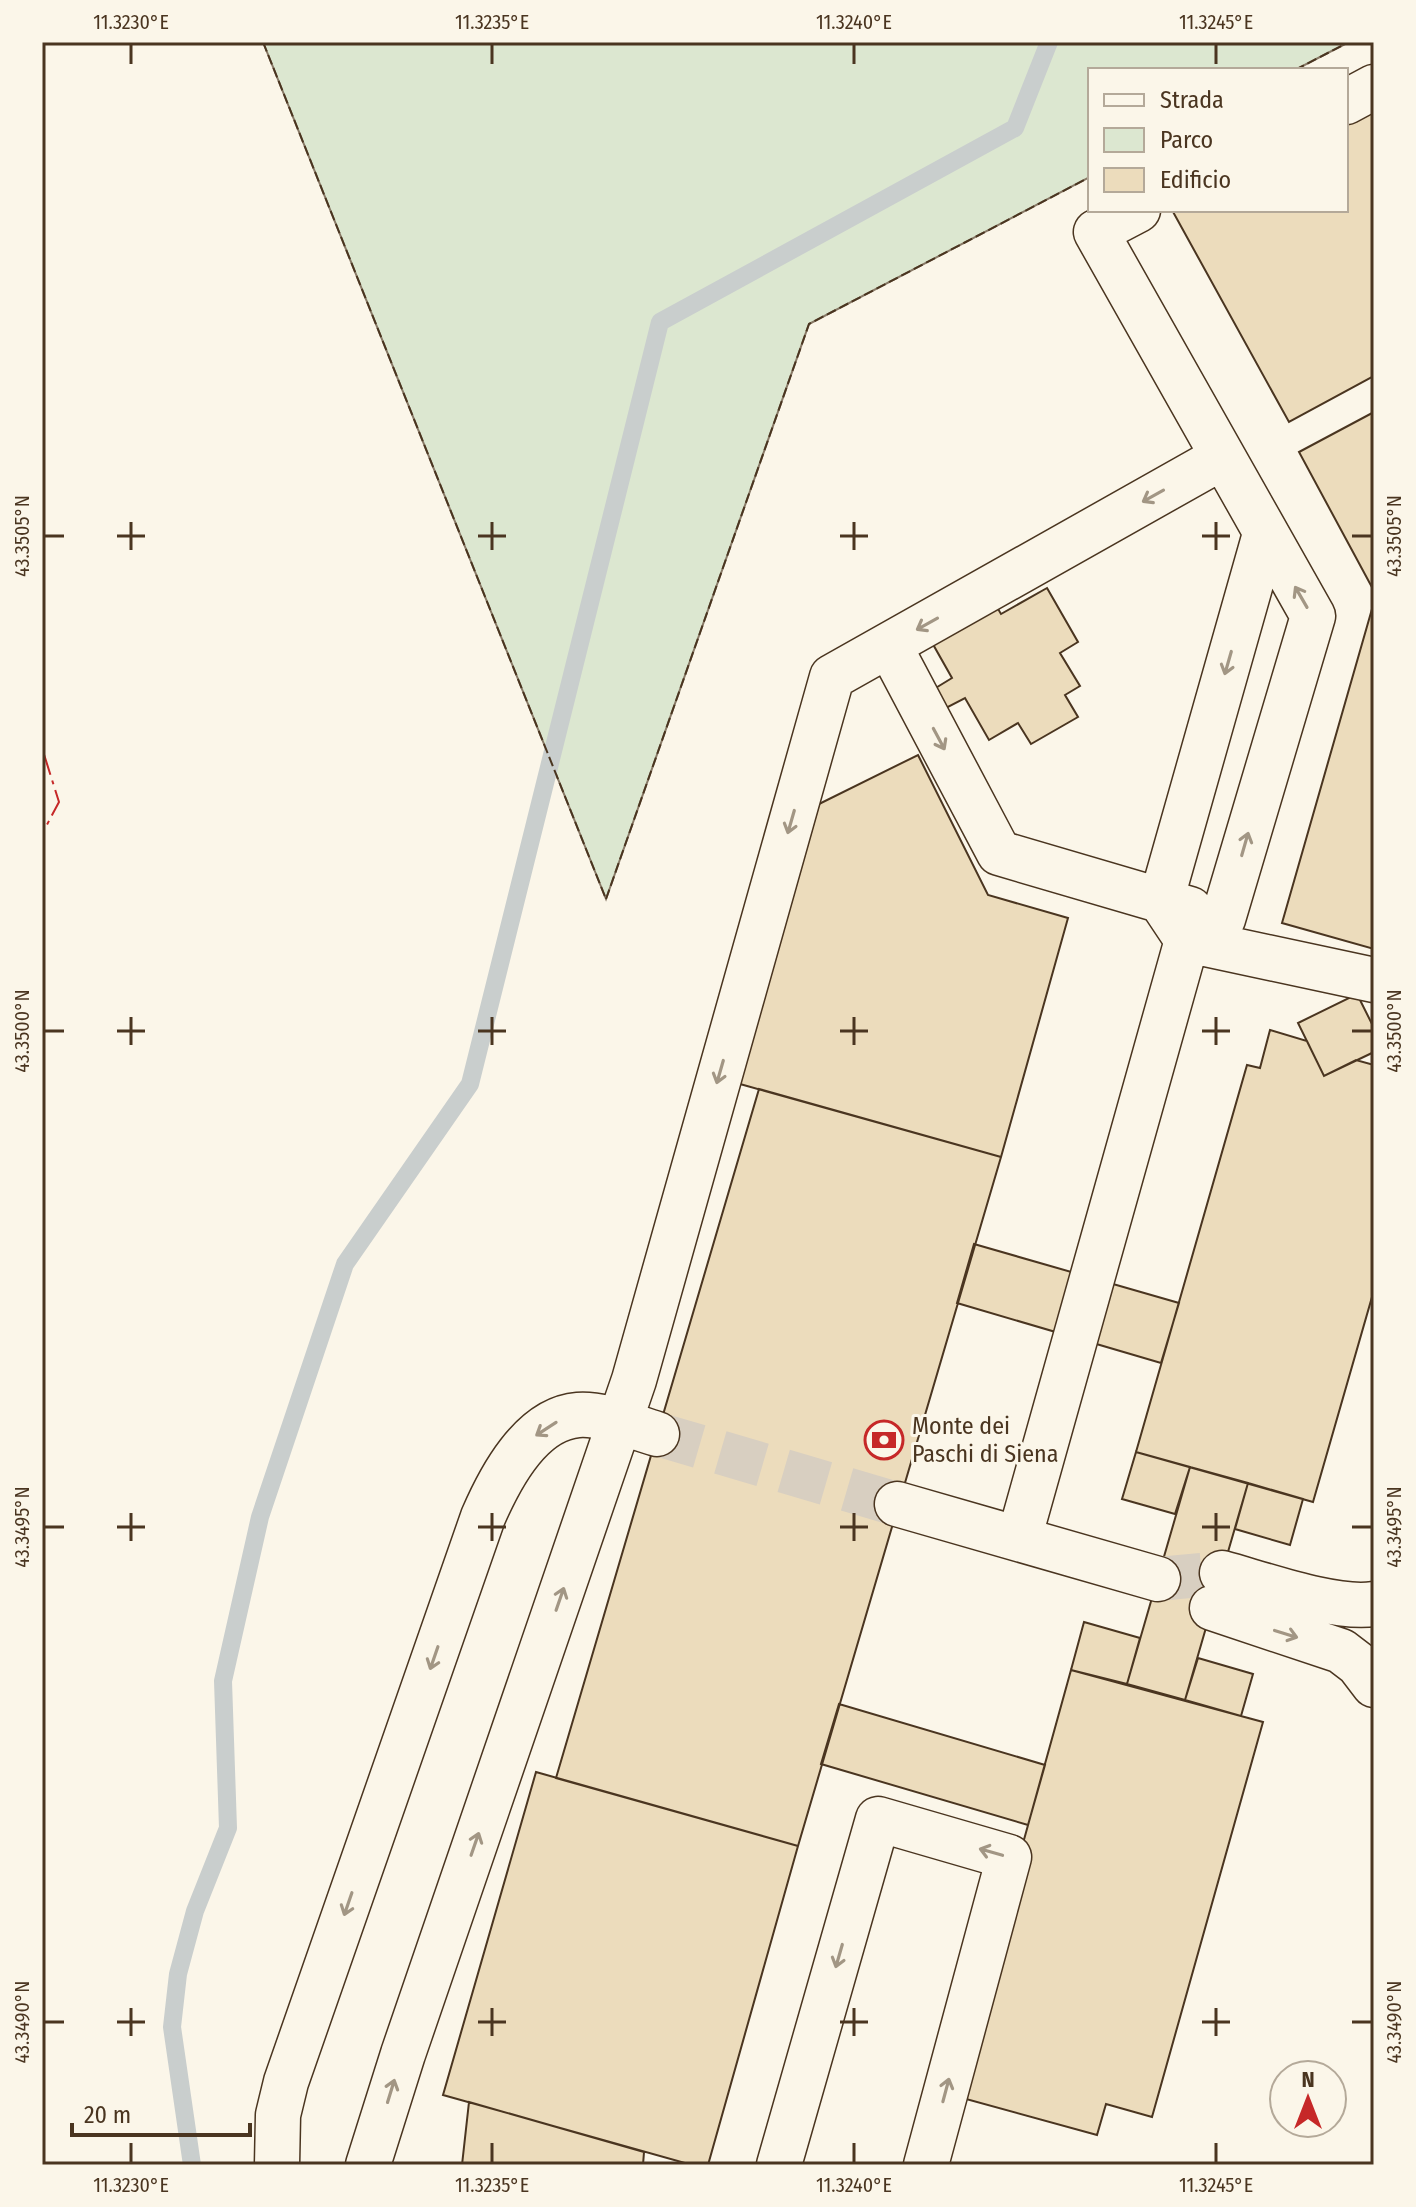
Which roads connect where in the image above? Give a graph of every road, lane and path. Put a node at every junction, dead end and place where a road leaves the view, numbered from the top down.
1 (1374, 87) edge
2 (1348, 101) edge
3 (1134, 212) edge
4 (1221, 458) junction
5 (1265, 534) junction
6 (889, 645) junction
7 (1161, 901) junction
8 (1205, 930) junction
9 (1374, 980) edge
10 (639, 1429) junction
11 (897, 1504) tunnel mouth
12 (1019, 1539) junction
13 (1158, 1579) tunnel mouth
14 (1374, 1604) edge
15 (1374, 1685) edge
16 (277, 2165) edge
17 (368, 2165) edge
18 (779, 2165) edge
19 (926, 2165) edge

1 - 2 lane
3 - 4 lane
4 - 5 lane
4 -> 6 lane
5 -> 7 lane
8 -> 5 lane
6 -> 7 lane
6 -> 10 lane
7 - 8 lane
8 - 9 lane
8 - 12 lane
10 -> 16 lane
17 -> 10 lane
11 - 12 lane
12 - 13 lane
14 -> 15 lane
19 -> 18 lane

